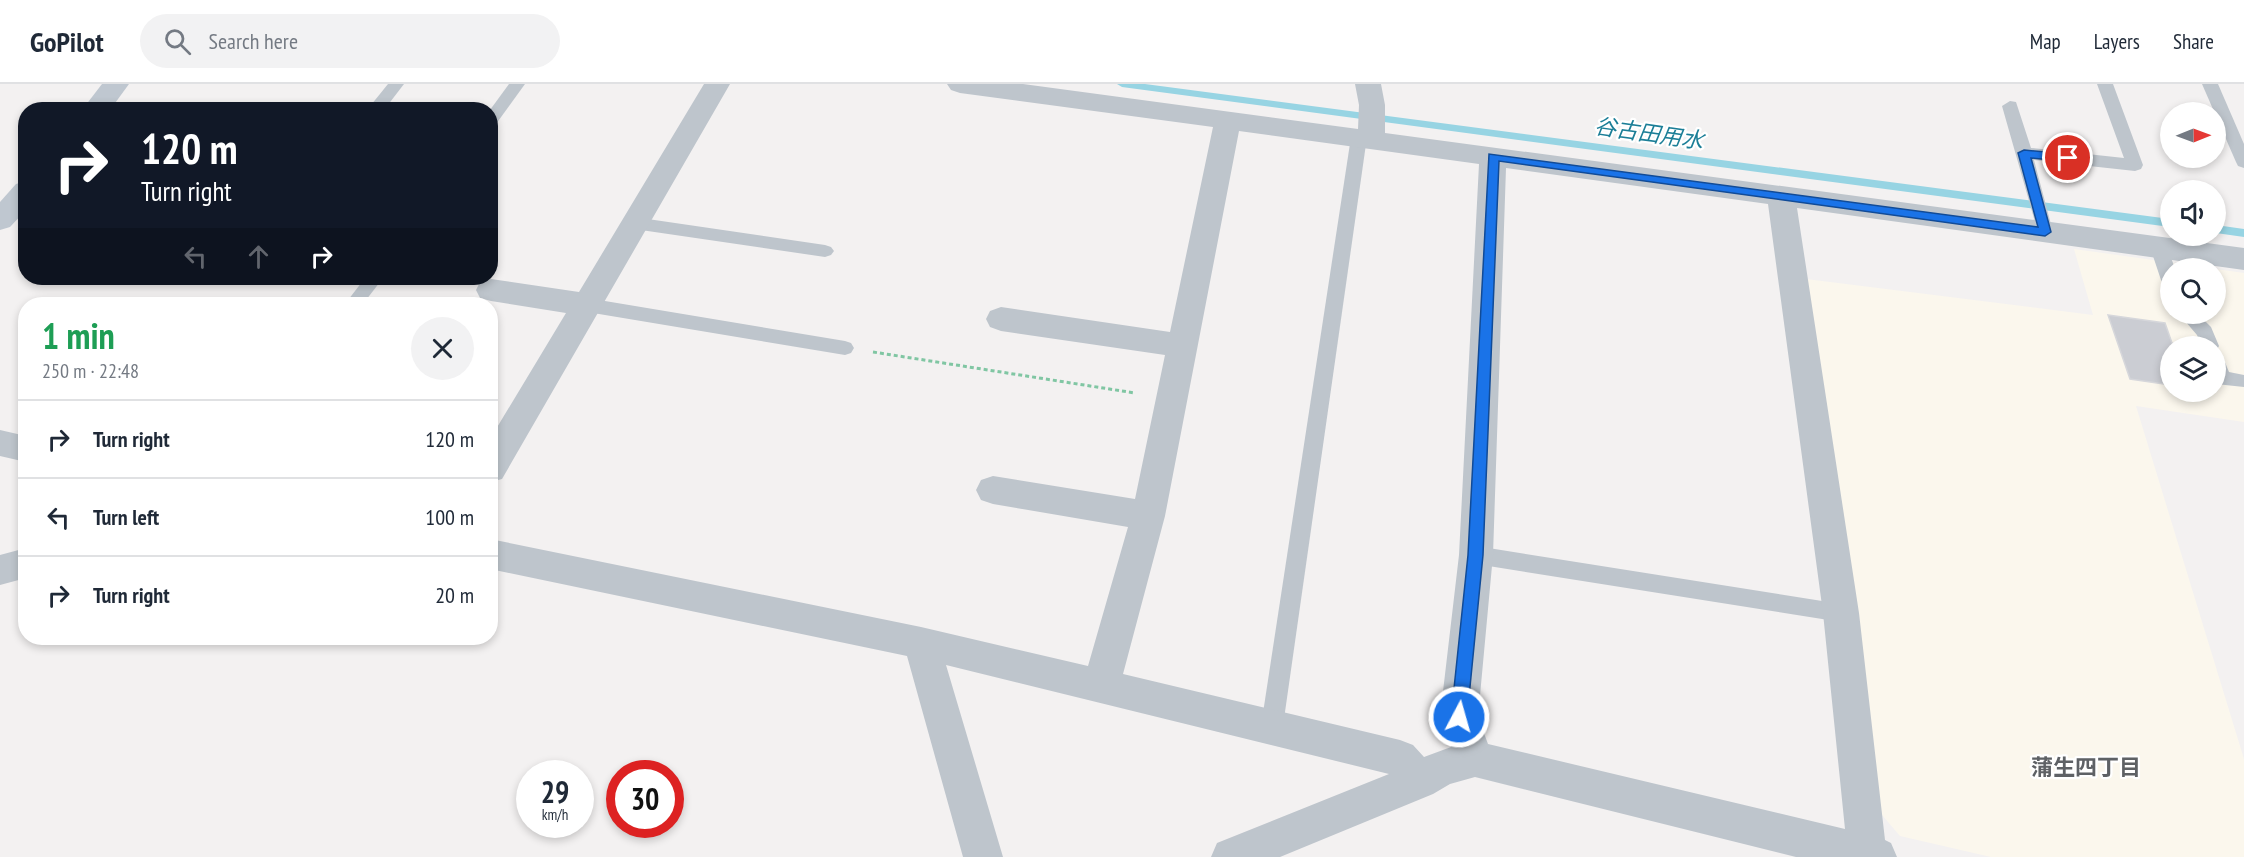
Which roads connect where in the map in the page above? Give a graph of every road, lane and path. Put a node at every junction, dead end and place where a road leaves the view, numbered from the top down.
1 (116, 84) edge
2 (396, 84) edge
3 (518, 84) edge
4 (717, 84) edge
5 (960, 84) edge
6 (1368, 84) edge
7 (2105, 84) edge
8 (2210, 84) edge
9 (101, 102) edge
10 (381, 102) edge
11 (2010, 106) dead end
12 (498, 110) edge
13 (1228, 120) junction
14 (1365, 138) junction
15 (2024, 153) junction
16 (1493, 156) junction
17 (2244, 162) edge
18 (1781, 195) junction
19 (18, 200) edge
20 (0, 220) edge
21 (634, 223) junction
22 (2045, 232) junction
23 (2159, 248) junction
24 (825, 251) dead end
25 (2162, 258) edge
26 (2244, 259) edge
27 (369, 285) edge
28 (491, 290) dead end
29 (359, 297) edge
30 (587, 304) junction
31 (1001, 319) dead end
32 (2197, 324) edge
33 (2207, 336) edge
34 (1182, 346) junction
35 (845, 348) joint
36 (2226, 379) edge
37 (2241, 381) dead end
38 (1172, 399) junction
39 (0, 443) edge
40 (18, 447) edge
41 (498, 455) edge
42 (993, 490) dead end
43 (1148, 516) junction
44 (1476, 555) junction
45 (498, 556) edge
46 (18, 564) edge
47 (0, 570) edge
48 (1841, 613) junction
49 (921, 643) junction
50 (1101, 686) junction
51 (1272, 726) junction
52 (1475, 759) junction
53 (1419, 781) junction
54 (1872, 856) edge
55 (983, 857) edge
56 (1231, 857) edge

1 - 9 main road
2 - 10 lane
3 - 12 lane
4 - 21 street
5 - 13 street
6 - 14 street
7 - 15 lane
8 - 17 lane
11 - 15 lane
13 - 14 street
13 - 34 street
14 - 16 street
14 - 51 lane
15 - 22 lane
16 - 18 street
16 - 44 street
18 - 22 street
18 - 48 street
19 - 20 main road
21 - 24 lane
21 - 30 street
22 - 23 street
23 - 25 lane
23 - 26 street
27 - 29 lane
28 - 30 street
30 - 35 lane
30 - 41 street
31 - 34 street
32 - 33 lane
34 - 38 street
35 - 38 path
36 - 37 lane
38 - 43 street
39 - 40 street
42 - 43 street
43 - 50 street
44 - 48 lane
44 - 52 street
45 - 49 street
46 - 47 street
48 - 54 street
49 - 50 street
49 - 55 street
50 - 51 street
51 - 53 street
52 - 53 street
52 - 54 street
53 - 56 street

